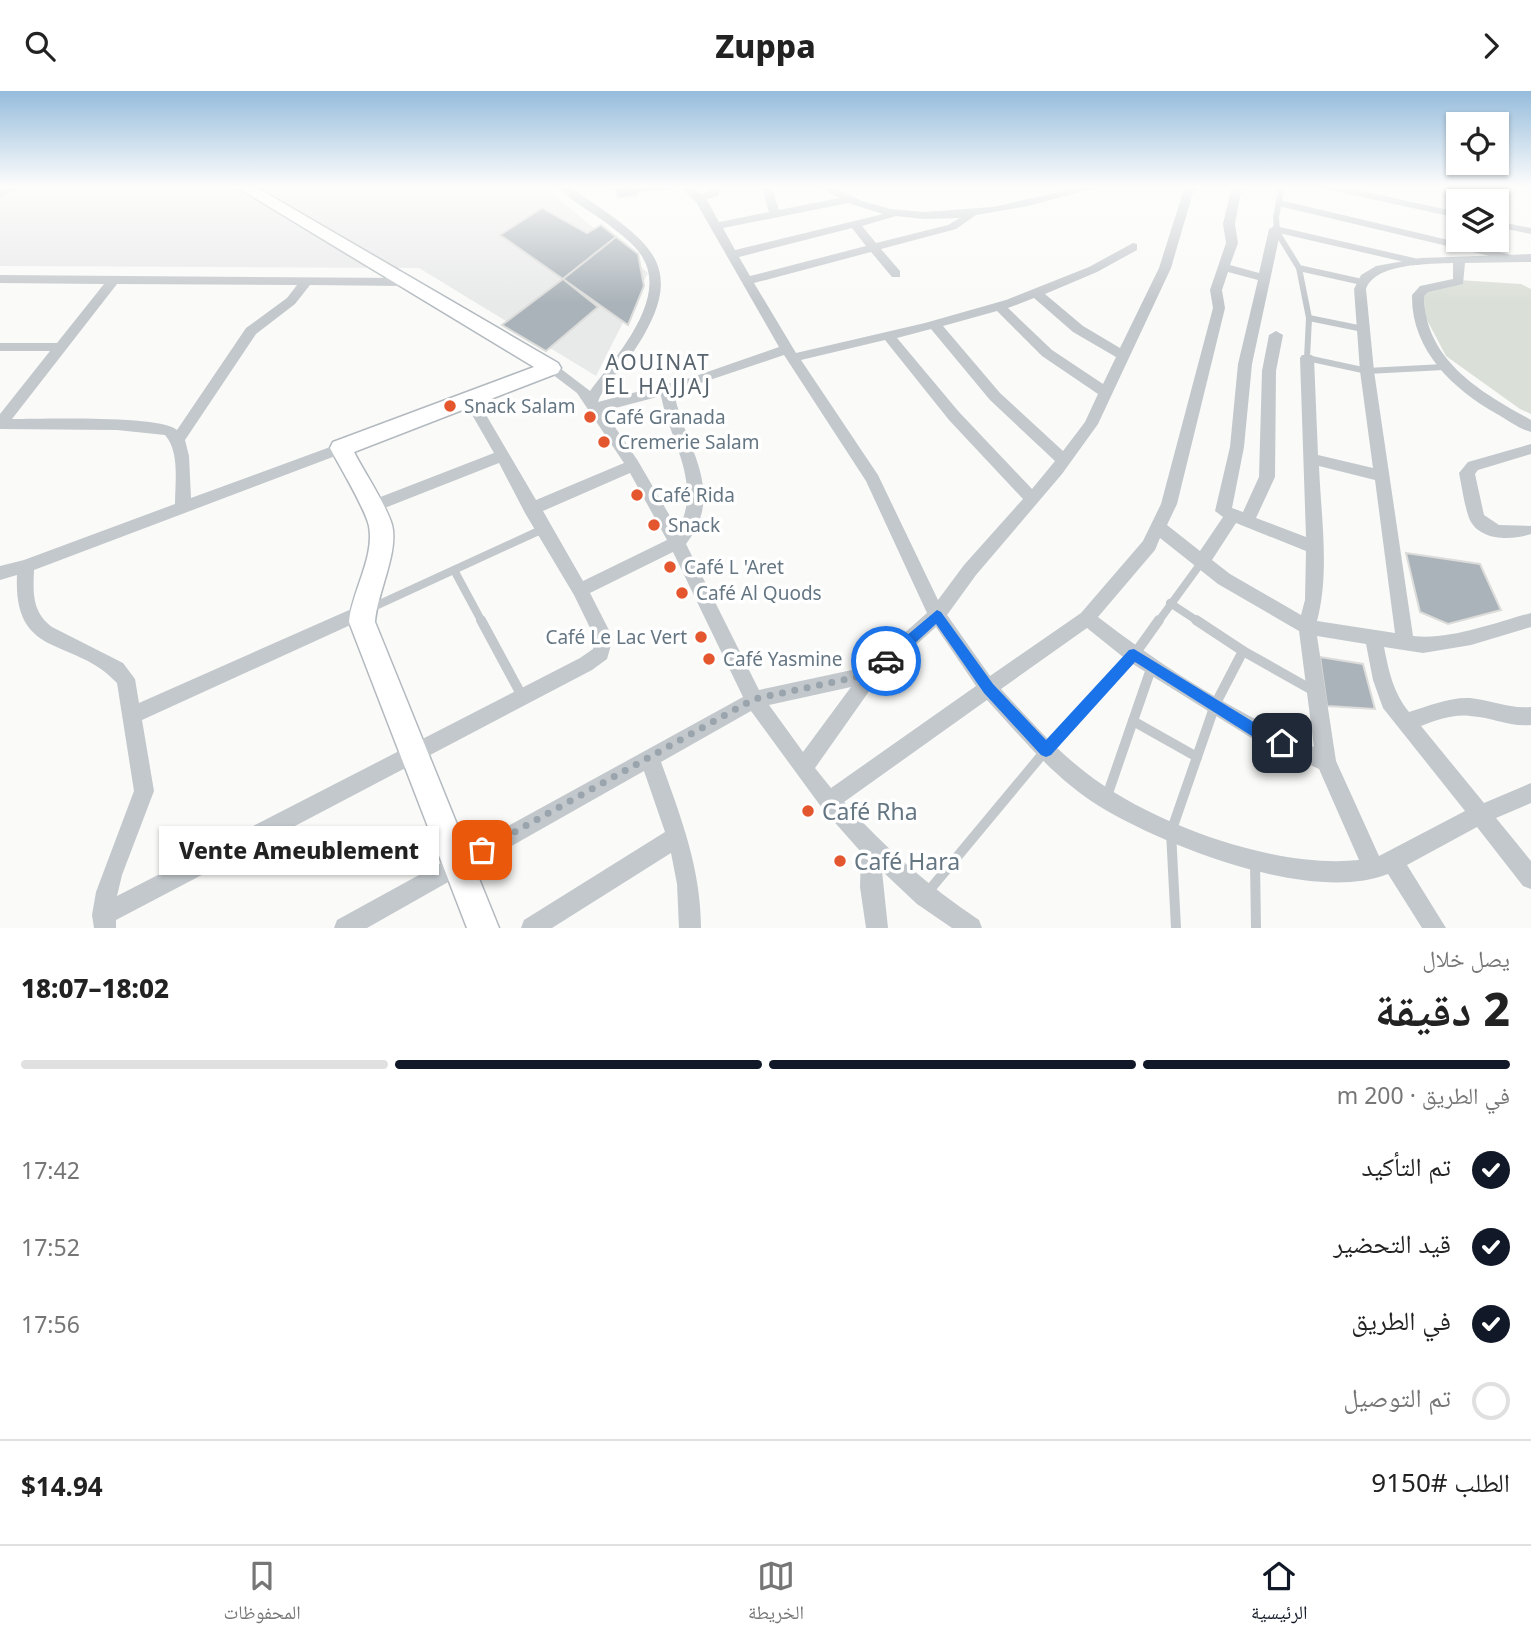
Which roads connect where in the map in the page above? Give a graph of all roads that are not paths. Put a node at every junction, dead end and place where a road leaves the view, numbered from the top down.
1 (310, 225) edge
2 (612, 225) edge
3 (720, 225) edge
4 (850, 225) edge
5 (855, 225) edge
6 (958, 225) edge
7 (1178, 225) edge
8 (1229, 225) edge
9 (1276, 225) edge
10 (1372, 225) edge
11 (715, 226) joint
12 (1509, 227) edge
13 (1275, 229) junction
14 (1531, 231) edge
15 (1133, 247) dead end
16 (876, 249) junction
17 (731, 255) junction
18 (1531, 258) edge
19 (1514, 259) junction
20 (1458, 261) junction
21 (1421, 263) junction
22 (1223, 267) junction
23 (1299, 268) junction
24 (896, 274) dead end
25 (1262, 277) junction
26 (0, 279) edge
27 (113, 280) junction
28 (746, 281) junction
29 (306, 282) junction
30 (405, 282) junction
31 (1362, 282) junction
32 (1038, 295) junction
33 (1002, 308) junction
34 (1309, 318) junction
35 (935, 325) junction
36 (1363, 329) junction
37 (887, 335) junction
38 (1276, 335) dead end
39 (0, 347) edge
40 (61, 347) junction
41 (790, 354) junction
42 (1122, 355) junction
43 (1307, 358) junction
44 (1444, 367) junction
45 (551, 368) junction
46 (1367, 370) junction
47 (667, 389) junction
48 (1107, 392) junction
49 (470, 399) junction
50 (593, 404) junction
51 (0, 424) edge
52 (1531, 427) edge
53 (178, 440) junction
54 (341, 448) junction
55 (1531, 449) edge
56 (501, 456) junction
57 (1311, 459) junction
58 (1064, 460) junction
59 (633, 465) junction
60 (1382, 476) junction
61 (1032, 499) junction
62 (183, 507) junction
63 (370, 507) junction
64 (531, 509) junction
65 (1239, 518) junction
66 (1159, 528) junction
67 (543, 529) junction
68 (1529, 531) edge
69 (677, 543) junction
70 (1314, 547) junction
71 (1200, 563) junction
72 (26, 566) junction
73 (454, 570) junction
74 (0, 573) edge
75 (580, 590) junction
76 (1170, 603) junction
77 (362, 612) junction
78 (937, 615) junction
79 (1087, 618) junction
80 (1531, 620) edge
81 (1307, 627) junction
82 (1374, 639) junction
83 (1405, 644) junction
84 (1243, 651) junction
85 (1134, 655) junction
86 (1152, 665) junction
87 (871, 674) junction
88 (988, 688) junction
89 (1314, 691) junction
90 (522, 696) junction
91 (754, 699) junction
92 (1215, 705) junction
93 (133, 715) junction
94 (1531, 716) edge
95 (1133, 721) junction
96 (1404, 722) junction
97 (1046, 750) junction
98 (414, 754) junction
99 (649, 757) junction
100 (1196, 757) junction
101 (1326, 762) junction
102 (803, 768) junction
103 (1531, 793) edge
104 (1106, 799) junction
105 (829, 801) junction
106 (1479, 815) junction
107 (1171, 832) junction
108 (677, 837) junction
109 (871, 848) junction
110 (1255, 857) junction
111 (458, 863) junction
112 (1383, 865) junction
113 (1531, 878) edge
114 (925, 896) junction
115 (104, 922) edge
116 (345, 928) edge
117 (483, 928) edge
118 (533, 928) edge
119 (690, 928) edge
120 (877, 928) edge
121 (971, 928) edge
122 (1176, 928) edge
123 (1256, 928) edge
124 (1435, 928) edge

1 - 30 street
2 - 50 street
3 - 11 street
4 - 17 street
5 - 16 street
6 - 16 street
7 - 42 street
8 - 22 street
9 - 13 lane
10 - 19 lane
11 - 17 street
12 - 14 street
13 - 21 lane
13 - 23 lane
13 - 25 street
15 - 32 street
16 - 24 street
16 - 28 street
17 - 28 street
18 - 19 street
19 - 20 street
20 - 21 street
20 - 44 street
21 - 31 street
22 - 25 street
22 - 66 street
23 - 31 lane
23 - 34 lane
25 - 65 street
26 - 27 street
27 - 29 street
27 - 40 street
28 - 41 street
29 - 30 street
29 - 53 street
30 - 45 street
31 - 36 street
32 - 33 street
32 - 42 street
33 - 35 street
33 - 48 street
34 - 36 lane
34 - 43 lane
35 - 37 street
35 - 58 street
36 - 46 street
37 - 41 street
37 - 61 street
38 - 65 street
39 - 40 street
40 - 51 street
41 - 47 street
41 - 78 street
42 - 48 street
43 - 46 lane
43 - 57 street
44 - 46 lane
44 - 52 street
45 - 49 street
45 - 50 street
46 - 60 street
47 - 50 street
47 - 69 street
48 - 58 street
49 - 54 street
49 - 56 street
50 - 59 street
51 - 53 street
53 - 62 street
54 - 62 street
54 - 63 street
55 - 68 street
56 - 63 street
56 - 64 street
57 - 60 street
57 - 70 street
58 - 61 street
59 - 64 street
59 - 69 street
60 - 83 street
61 - 78 street
62 - 72 street
63 - 77 street
64 - 67 street
65 - 70 street
65 - 71 street
66 - 71 street
66 - 79 street
67 - 73 lane
67 - 75 street
69 - 75 street
69 - 91 street
70 - 81 street
71 - 76 lane
71 - 81 street
72 - 74 street
72 - 93 street
73 - 77 lane
73 - 90 lane
75 - 90 street
76 - 84 lane
76 - 85 lane
77 - 93 street
77 - 98 street
78 - 87 street
78 - 88 street
79 - 85 street
79 - 88 street
80 - 83 street
81 - 82 street
81 - 89 street
82 - 83 street
82 - 96 street
84 - 89 lane
84 - 92 lane
85 - 86 street
85 - 97 lane
86 - 92 street
86 - 95 lane
87 - 91 street
87 - 102 street
88 - 97 street
88 - 105 street
89 - 101 street
90 - 98 street
91 - 99 street
91 - 102 street
92 - 100 lane
92 - 101 street
93 - 115 street
94 - 96 street
95 - 100 lane
95 - 104 lane
96 - 106 street
97 - 104 street
97 - 114 lane
98 - 111 street
98 - 115 street
99 - 108 street
99 - 111 street
100 - 107 lane
101 - 112 street
102 - 105 street
103 - 106 street
104 - 107 street
105 - 109 street
106 - 112 street
106 - 113 street
107 - 110 street
107 - 122 lane
108 - 118 street
108 - 119 street
109 - 114 street
109 - 120 street
110 - 112 street
110 - 123 lane
111 - 116 street
111 - 117 street
112 - 124 street
114 - 121 street

